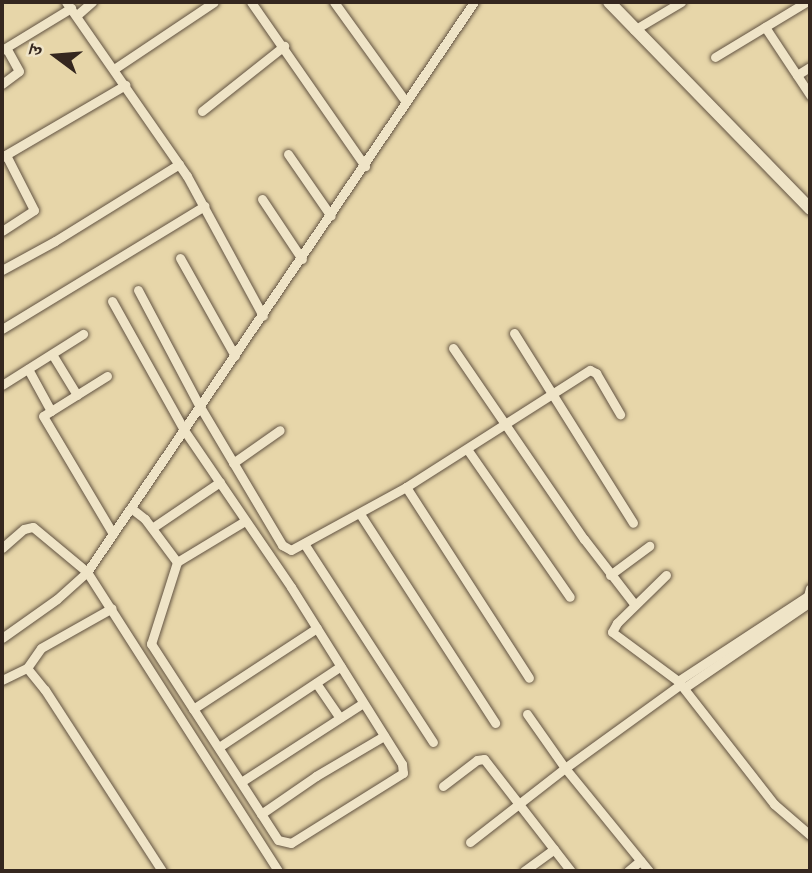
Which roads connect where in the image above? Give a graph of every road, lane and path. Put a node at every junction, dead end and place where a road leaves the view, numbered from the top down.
1 (92, 2) edge
2 (214, 2) edge
3 (251, 2) edge
4 (334, 2) edge
5 (474, 2) edge
6 (609, 2) edge
7 (681, 2) edge
8 (806, 2) edge
9 (71, 8) edge
10 (765, 27) junction
11 (634, 30) junction
12 (284, 46) junction
13 (4, 49) edge
14 (715, 57) dead end
15 (810, 67) edge
16 (114, 69) junction
17 (797, 75) junction
18 (2, 85) edge
19 (125, 85) junction
20 (810, 95) edge
21 (406, 102) junction
22 (202, 111) dead end
23 (288, 154) dead end
24 (4, 156) edge
25 (178, 164) junction
26 (365, 166) junction
27 (262, 199) dead end
28 (204, 206) junction
29 (810, 209) edge
30 (331, 216) junction
31 (2, 231) edge
32 (180, 258) dead end
33 (302, 259) junction
34 (2, 270) edge
35 (138, 290) dead end
36 (112, 301) dead end
37 (263, 316) junction
38 (2, 329) edge
39 (514, 333) dead end
40 (83, 334) dead end
41 (453, 348) dead end
42 (52, 354) junction
43 (236, 356) junction
44 (28, 369) junction
45 (107, 376) dead end
46 (2, 385) edge
47 (550, 394) junction
48 (77, 395) junction
49 (199, 405) junction
50 (51, 411) junction
51 (620, 414) dead end
52 (507, 424) junction
53 (184, 430) junction
54 (280, 430) dead end
55 (467, 449) junction
56 (233, 463) junction
57 (220, 482) junction
58 (406, 487) junction
59 (131, 508) junction
60 (360, 514) junction
61 (245, 521) junction
62 (633, 523) dead end
63 (152, 528) junction
64 (113, 534) junction
65 (304, 545) junction
66 (649, 546) dead end
67 (2, 548) edge
68 (177, 562) junction
69 (87, 572) junction
70 (610, 575) junction
71 (666, 575) dead end
72 (809, 596) edge
73 (570, 597) dead end
74 (635, 605) junction
75 (111, 608) junction
76 (317, 628) junction
77 (2, 638) edge
78 (341, 666) junction
79 (27, 668) junction
80 (529, 678) dead end
81 (2, 680) edge
82 (316, 683) junction
83 (681, 684) junction
84 (363, 703) junction
85 (193, 709) junction
86 (527, 714) dead end
87 (340, 718) junction
88 (495, 723) dead end
89 (384, 736) junction
90 (433, 741) dead end
91 (219, 747) junction
92 (565, 768) junction
93 (241, 782) junction
94 (443, 786) dead end
95 (517, 804) junction
96 (261, 814) junction
97 (810, 820) edge
98 (799, 828) junction
99 (810, 835) edge
100 (470, 842) dead end
101 (554, 849) junction
102 (640, 861) junction
103 (162, 871) edge
104 (278, 871) edge
105 (524, 871) edge
106 (571, 871) edge
107 (628, 871) edge
108 (649, 871) edge

1 - 9 street
2 - 16 street
3 - 12 street
4 - 21 street
5 - 21 street
6 - 11 street
7 - 11 street
8 - 10 street
9 - 13 street
9 - 16 street
10 - 14 street
10 - 17 street
11 - 29 street
12 - 22 street
12 - 26 street
13 - 18 street
15 - 17 street
16 - 19 street
17 - 20 street
19 - 24 street
19 - 25 street
21 - 26 street
23 - 30 street
24 - 31 street
25 - 28 street
25 - 34 street
26 - 30 street
27 - 33 street
28 - 37 street
28 - 38 street
30 - 33 street
32 - 43 street
33 - 37 street
35 - 49 street
36 - 53 street
37 - 43 street
39 - 47 street
40 - 42 street
41 - 52 street
42 - 44 street
42 - 48 street
43 - 49 street
44 - 46 street
44 - 50 street
45 - 48 street
47 - 51 street
47 - 52 street
47 - 62 street
48 - 50 street
49 - 53 street
49 - 56 street
50 - 64 street
52 - 55 street
52 - 70 street
53 - 57 street
53 - 59 street
54 - 56 street
55 - 58 street
55 - 73 street
56 - 65 street
57 - 61 street
57 - 63 street
58 - 60 street
58 - 80 street
59 - 63 street
59 - 64 street
60 - 65 street
60 - 88 street
61 - 68 street
61 - 76 street
63 - 68 street
64 - 69 street
65 - 90 street
66 - 70 street
67 - 69 street
68 - 85 street
69 - 75 street
69 - 77 street
70 - 74 street
71 - 74 street
72 - 83 street
74 - 83 street
75 - 79 street
75 - 104 street
76 - 78 street
76 - 85 street
78 - 82 street
78 - 84 street
79 - 81 street
79 - 103 street
82 - 87 street
82 - 91 street
83 - 92 street
83 - 98 street
84 - 87 street
84 - 89 street
85 - 91 street
86 - 92 street
87 - 93 street
89 - 96 street
89 - 96 street
91 - 93 street
92 - 95 street
92 - 102 street
93 - 96 street
94 - 95 street
95 - 100 street
95 - 101 street
97 - 98 street
98 - 99 street
101 - 105 street
101 - 106 street
102 - 107 street
102 - 108 street

